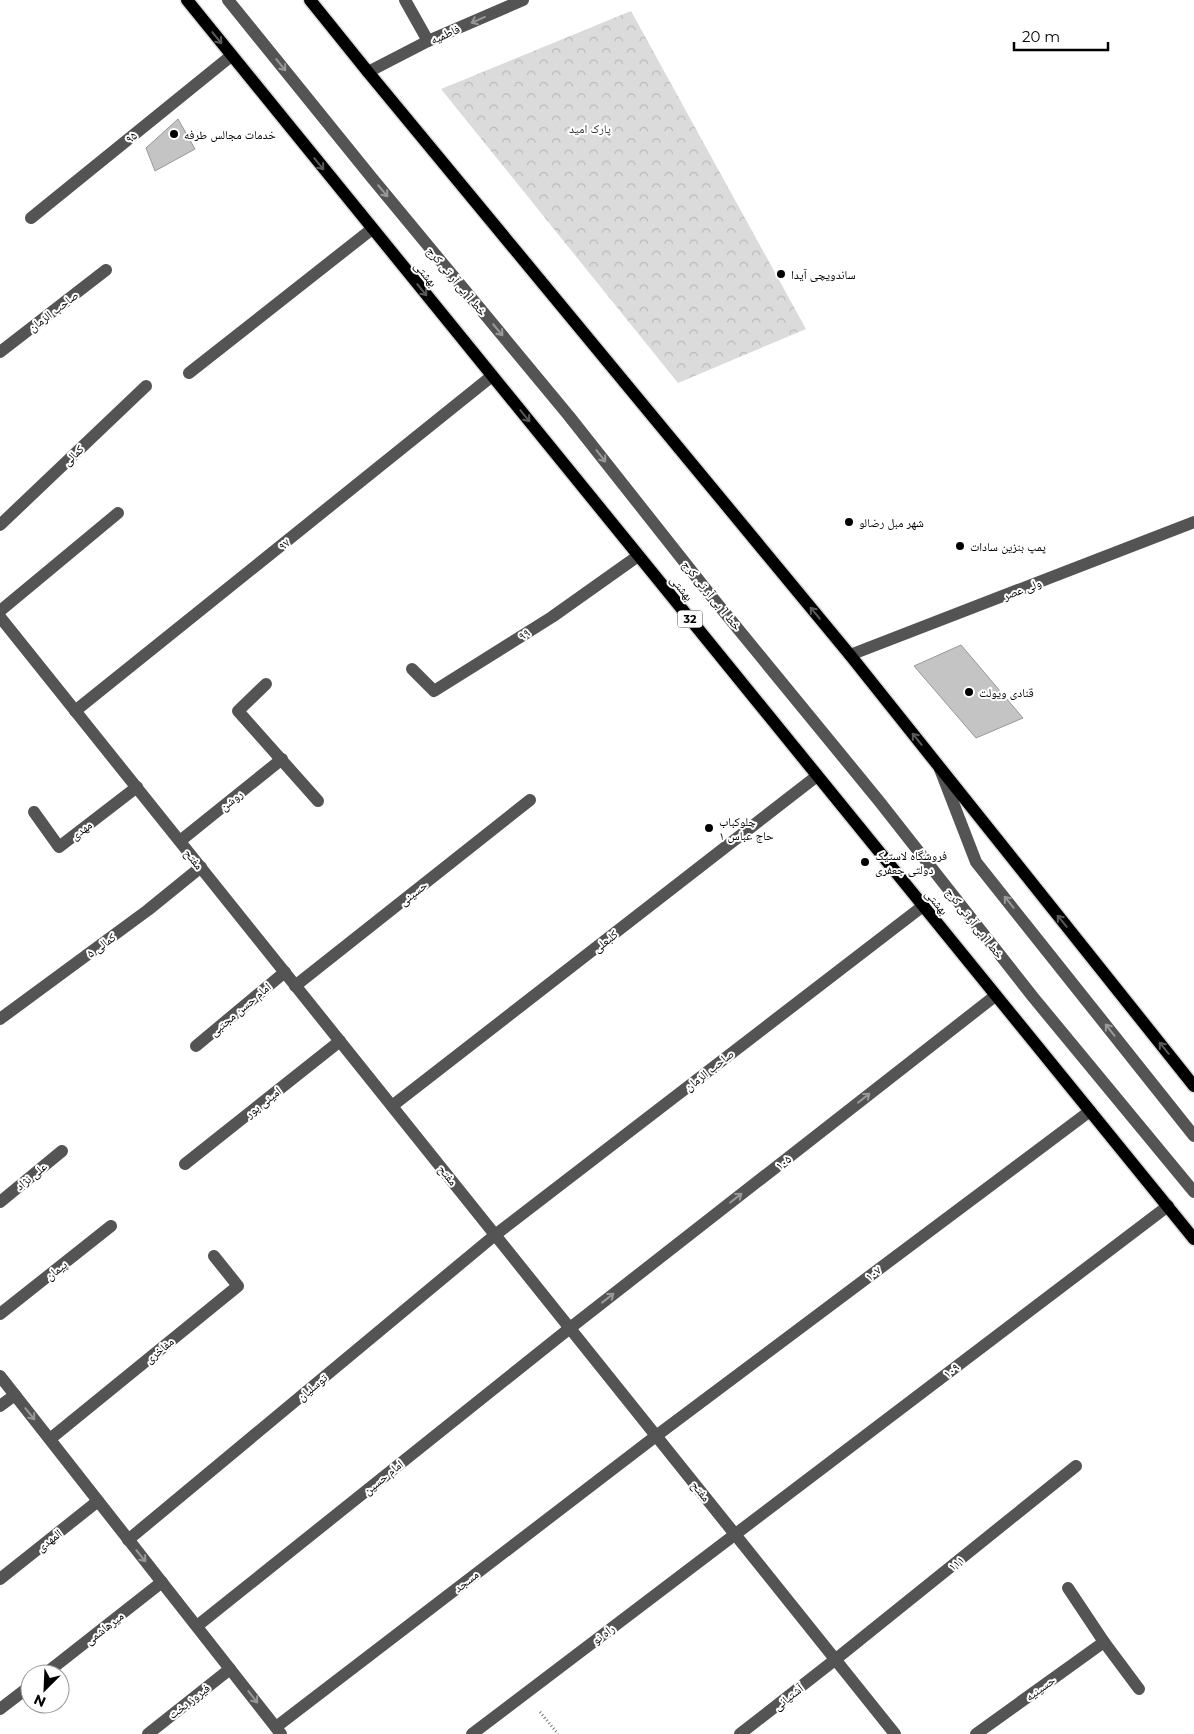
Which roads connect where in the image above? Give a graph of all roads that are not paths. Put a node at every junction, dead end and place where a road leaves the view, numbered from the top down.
1 (187, 0) edge
2 (228, 0) edge
3 (310, 0) edge
4 (405, 0) edge
5 (523, 0) edge
6 (428, 42) junction
7 (231, 56) junction
8 (368, 72) junction
9 (30, 218) dead end
10 (372, 229) junction
11 (106, 270) dead end
12 (0, 352) edge
13 (189, 373) dead end
14 (492, 376) junction
15 (146, 386) dead end
16 (118, 514) dead end
17 (1194, 522) edge
18 (0, 525) edge
19 (638, 556) junction
20 (0, 611) edge
21 (0, 617) edge
22 (850, 655) junction
23 (412, 669) dead end
24 (266, 684) dead end
25 (75, 711) junction
26 (282, 759) junction
27 (938, 765) junction
28 (817, 776) junction
29 (137, 787) junction
30 (530, 800) dead end
31 (318, 801) dead end
32 (34, 812) dead end
33 (180, 841) junction
34 (201, 867) junction
35 (923, 906) junction
36 (285, 972) junction
37 (296, 986) junction
38 (995, 996) junction
39 (0, 1020) edge
40 (340, 1041) junction
41 (196, 1046) dead end
42 (1194, 1086) edge
43 (392, 1106) junction
44 (1090, 1111) junction
45 (1194, 1136) edge
46 (62, 1151) dead end
47 (185, 1164) dead end
48 (1194, 1192) edge
49 (0, 1202) edge
50 (1168, 1206) junction
51 (111, 1226) dead end
52 (495, 1235) junction
53 (1194, 1239) edge
54 (214, 1256) dead end
55 (0, 1314) edge
56 (570, 1328) junction
57 (0, 1376) edge
58 (15, 1395) junction
59 (0, 1406) edge
60 (656, 1436) junction
61 (50, 1439) junction
62 (1076, 1466) dead end
63 (98, 1501) junction
64 (735, 1534) junction
65 (128, 1540) junction
66 (0, 1579) edge
67 (162, 1582) junction
68 (1068, 1588) dead end
69 (197, 1626) junction
70 (1104, 1642) junction
71 (836, 1660) junction
72 (58, 1664) edge
73 (230, 1669) junction
74 (1139, 1689) dead end
75 (20, 1694) edge
76 (0, 1709) edge
77 (279, 1731) edge
78 (148, 1734) edge
79 (472, 1734) edge
80 (740, 1734) edge
81 (895, 1734) edge
82 (976, 1734) edge

1 -> 7 main road, بهشتی / 32
2 -> 48 street, خط 1 بی آر تی کرج
3 - 8 main road
4 - 6 street
5 -> 6 street, فاطمیه
6 - 8 street, فاطمیه
7 - 9 street, ۹۵
7 -> 10 main road, بهشتی / 32
22 -> 8 main road
10 - 13 street
10 -> 14 main road, بهشتی / 32
11 - 12 street, صاحب الزمان
14 -> 19 main road, بهشتی / 32
14 - 25 street, ۹۷
15 - 18 street, کمالی
16 - 20 street
17 - 22 street, ولی عصر
19 - 23 street, ۹۹
19 - 28 main road, بهشتی / 32
21 - 25 street, مفتح
27 -> 22 main road
24 - 26 street
25 - 29 street, مفتح
26 - 31 street
26 - 33 street, روشن
42 -> 27 main road
45 -> 27 street
28 - 35 main road, بهشتی / 32
28 - 43 street, کلبعلی
29 - 32 street, مهدی
29 - 33 street, مفتح
30 - 37 street, حسینی
33 - 34 street, مفتح
34 - 36 street, مفتح
34 - 39 street, ۵ کمالی
35 - 38 main road, بهشتی / 32
35 - 52 street, صاحب الزمان
36 - 37 street, مفتح
36 - 41 street, امام حسن مجتبی
37 - 40 street, مفتح
38 - 44 main road, بهشتی / 32
56 -> 38 street, ۱۰۵
40 - 43 street, مفتح
40 - 47 street, امینی پور
43 - 52 street, مفتح
44 - 50 main road, بهشتی / 32
44 - 60 street, ۱۰۷
46 - 49 street, علی نژاد
50 - 53 main road, بهشتی / 32
50 - 64 street, ۱۰۹
51 - 55 street, پیمان
52 - 56 street, مفتح
52 - 65 street, توسلیان
54 - 61 street, مفاخری
56 - 60 street, مفتح
56 - 69 street, امام حسین
57 - 58 street
58 - 59 street
58 -> 61 street
60 - 64 street, مفتح
60 - 77 street, مسجد
61 - 63 street
62 - 71 street, ۱۱۱
63 - 65 street
63 - 66 street, المهدی
64 - 71 street, مفتح
64 - 79 street, راه نو
65 -> 67 street
67 - 69 street
67 - 72 street, میرهاشمی
68 - 70 street
69 - 73 street
70 - 74 street
70 - 82 street, حسینیه
71 - 80 street, آشتیانی
71 - 81 street, مفتح
73 -> 77 street
73 - 78 street, فیروز بخت
75 - 76 street

